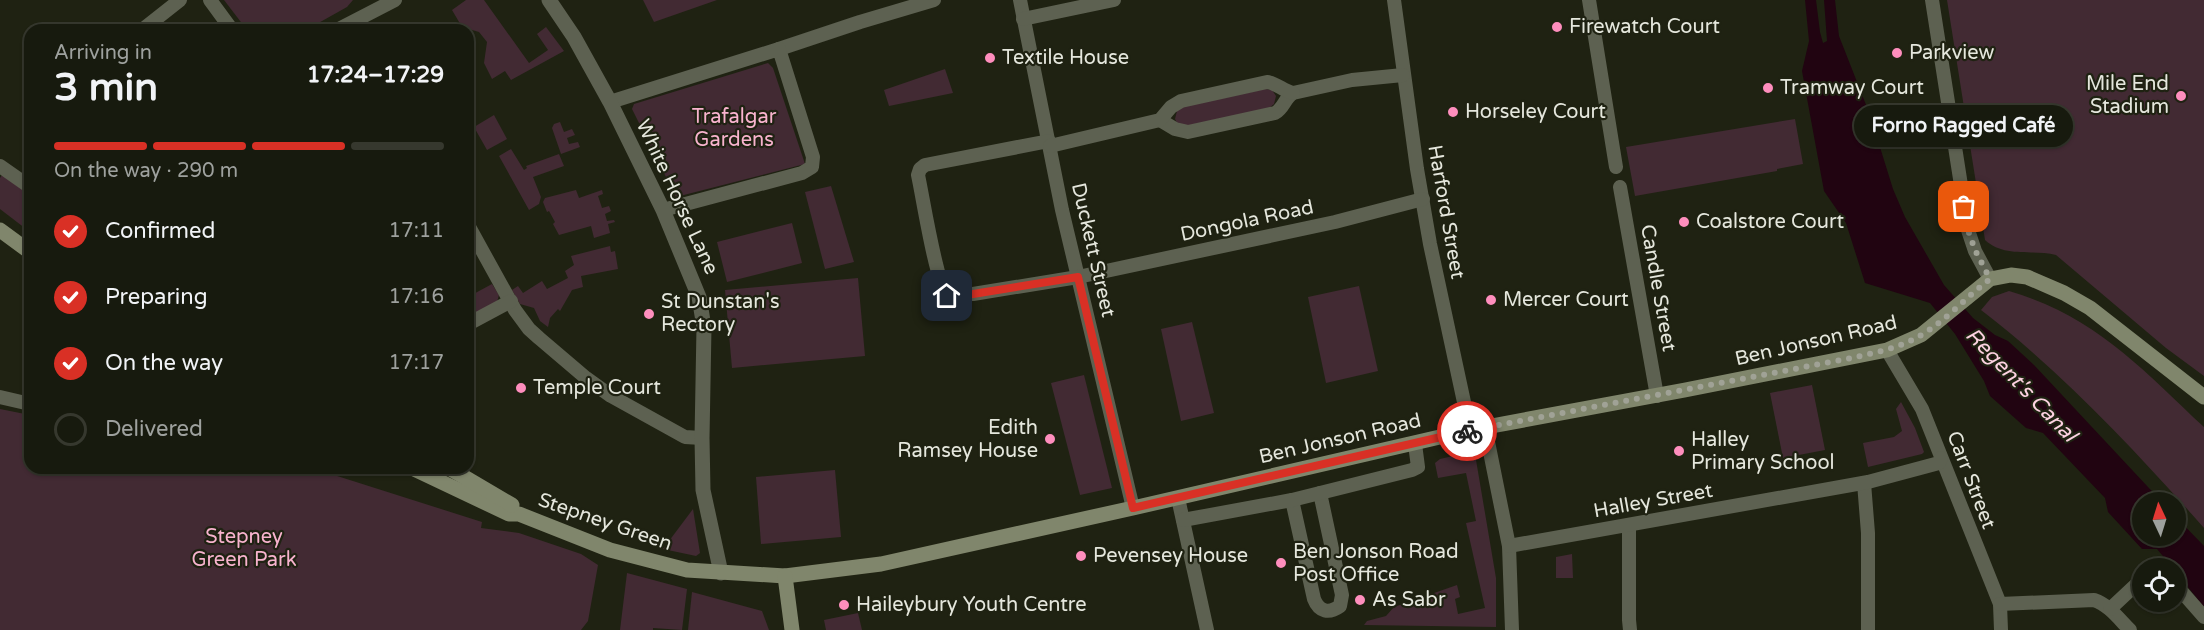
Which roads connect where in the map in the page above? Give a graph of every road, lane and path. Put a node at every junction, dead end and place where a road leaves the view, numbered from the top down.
1 (180, 0) edge
2 (210, 0) edge
3 (395, 0) edge
4 (549, 0) edge
5 (934, 0) edge
6 (1020, 0) edge
7 (1114, 0) edge
8 (1394, 0) edge
9 (1589, 0) edge
10 (1932, 0) edge
11 (379, 3) edge
12 (1023, 19) junction
13 (150, 24) edge
14 (228, 24) edge
15 (346, 24) edge
16 (779, 49) junction
17 (1403, 75) junction
18 (1293, 93) junction
19 (610, 102) junction
20 (1160, 120) junction
21 (1049, 143) junction
22 (0, 166) edge
23 (1616, 167) dead end
24 (24, 183) edge
25 (1620, 187) dead end
26 (1423, 200) junction
27 (663, 210) junction
28 (0, 230) edge
29 (474, 236) edge
30 (24, 248) edge
31 (1078, 277) junction
32 (1990, 279) junction
33 (511, 301) junction
34 (474, 321) edge
35 (1887, 350) junction
36 (1657, 396) junction
37 (0, 397) edge
38 (2204, 397) edge
39 (24, 403) edge
40 (1478, 428) junction
41 (702, 438) junction
42 (1415, 444) junction
43 (1941, 458) junction
44 (425, 474) edge
45 (459, 474) edge
46 (1864, 483) junction
47 (1320, 493) junction
48 (1178, 498) junction
49 (1292, 500) junction
50 (1133, 508) junction
51 (519, 514) junction
52 (1183, 520) junction
53 (1629, 526) junction
54 (1509, 546) junction
55 (721, 573) junction
56 (785, 576) junction
57 (2132, 588) edge
58 (2186, 597) edge
59 (2000, 604) junction
60 (2110, 609) junction
61 (2204, 617) edge
62 (792, 630) edge
63 (1207, 630) edge
64 (1512, 630) edge
65 (1630, 630) edge
66 (1868, 630) edge
67 (2001, 630) edge
68 (2130, 630) edge

1 - 13 street
2 - 14 street
3 - 11 street
4 - 19 street, White Horse Lane
5 - 16 street
6 - 12 street, Duckett Street
7 - 12 street
8 - 17 street, Harford Street
9 - 23 street
10 - 32 street
11 - 15 street
12 - 21 street, Duckett Street
16 - 19 street
16 - 27 street
17 - 18 street
17 - 26 street, Harford Street
18 - 20 street
18 - 20 street
19 - 27 street, White Horse Lane
20 - 21 street
21 - 31 street, Duckett Street
21 - 31 street, Dongola Road
22 - 24 street
25 - 36 street, Candle Street
26 - 31 street, Dongola Road
26 - 40 street, Harford Street
27 - 41 street, White Horse Lane
28 - 30 main road
29 - 33 street
31 - 50 street, Duckett Street
32 - 35 main road, Ben Jonson Road
32 - 38 main road
33 - 34 street
33 - 41 street
35 - 36 main road, Ben Jonson Road
35 - 43 street, Carr Street
36 - 40 main road, Ben Jonson Road
37 - 39 street
40 - 42 main road, Ben Jonson Road
40 - 54 street, Harford Street
41 - 55 street, White Horse Lane
42 - 47 street
42 - 48 main road, Ben Jonson Road
43 - 46 street, Halley Street
43 - 59 street, Carr Street
44 - 51 main road, Stepney Green
45 - 51 main road, Stepney Green
46 - 53 street, Halley Street
46 - 66 street
47 - 49 street
47 - 49 street
48 - 50 main road, Ben Jonson Road
48 - 52 street
49 - 52 street
50 - 56 main road, Ben Jonson Road
51 - 55 main road, Stepney Green
52 - 63 street
53 - 54 street, Halley Street
53 - 65 street
54 - 64 street, Harford Street
55 - 56 main road, Stepney Green
56 - 62 main road
57 - 60 street
58 - 61 street
59 - 60 street
59 - 67 street, Carr Street
60 - 68 street

